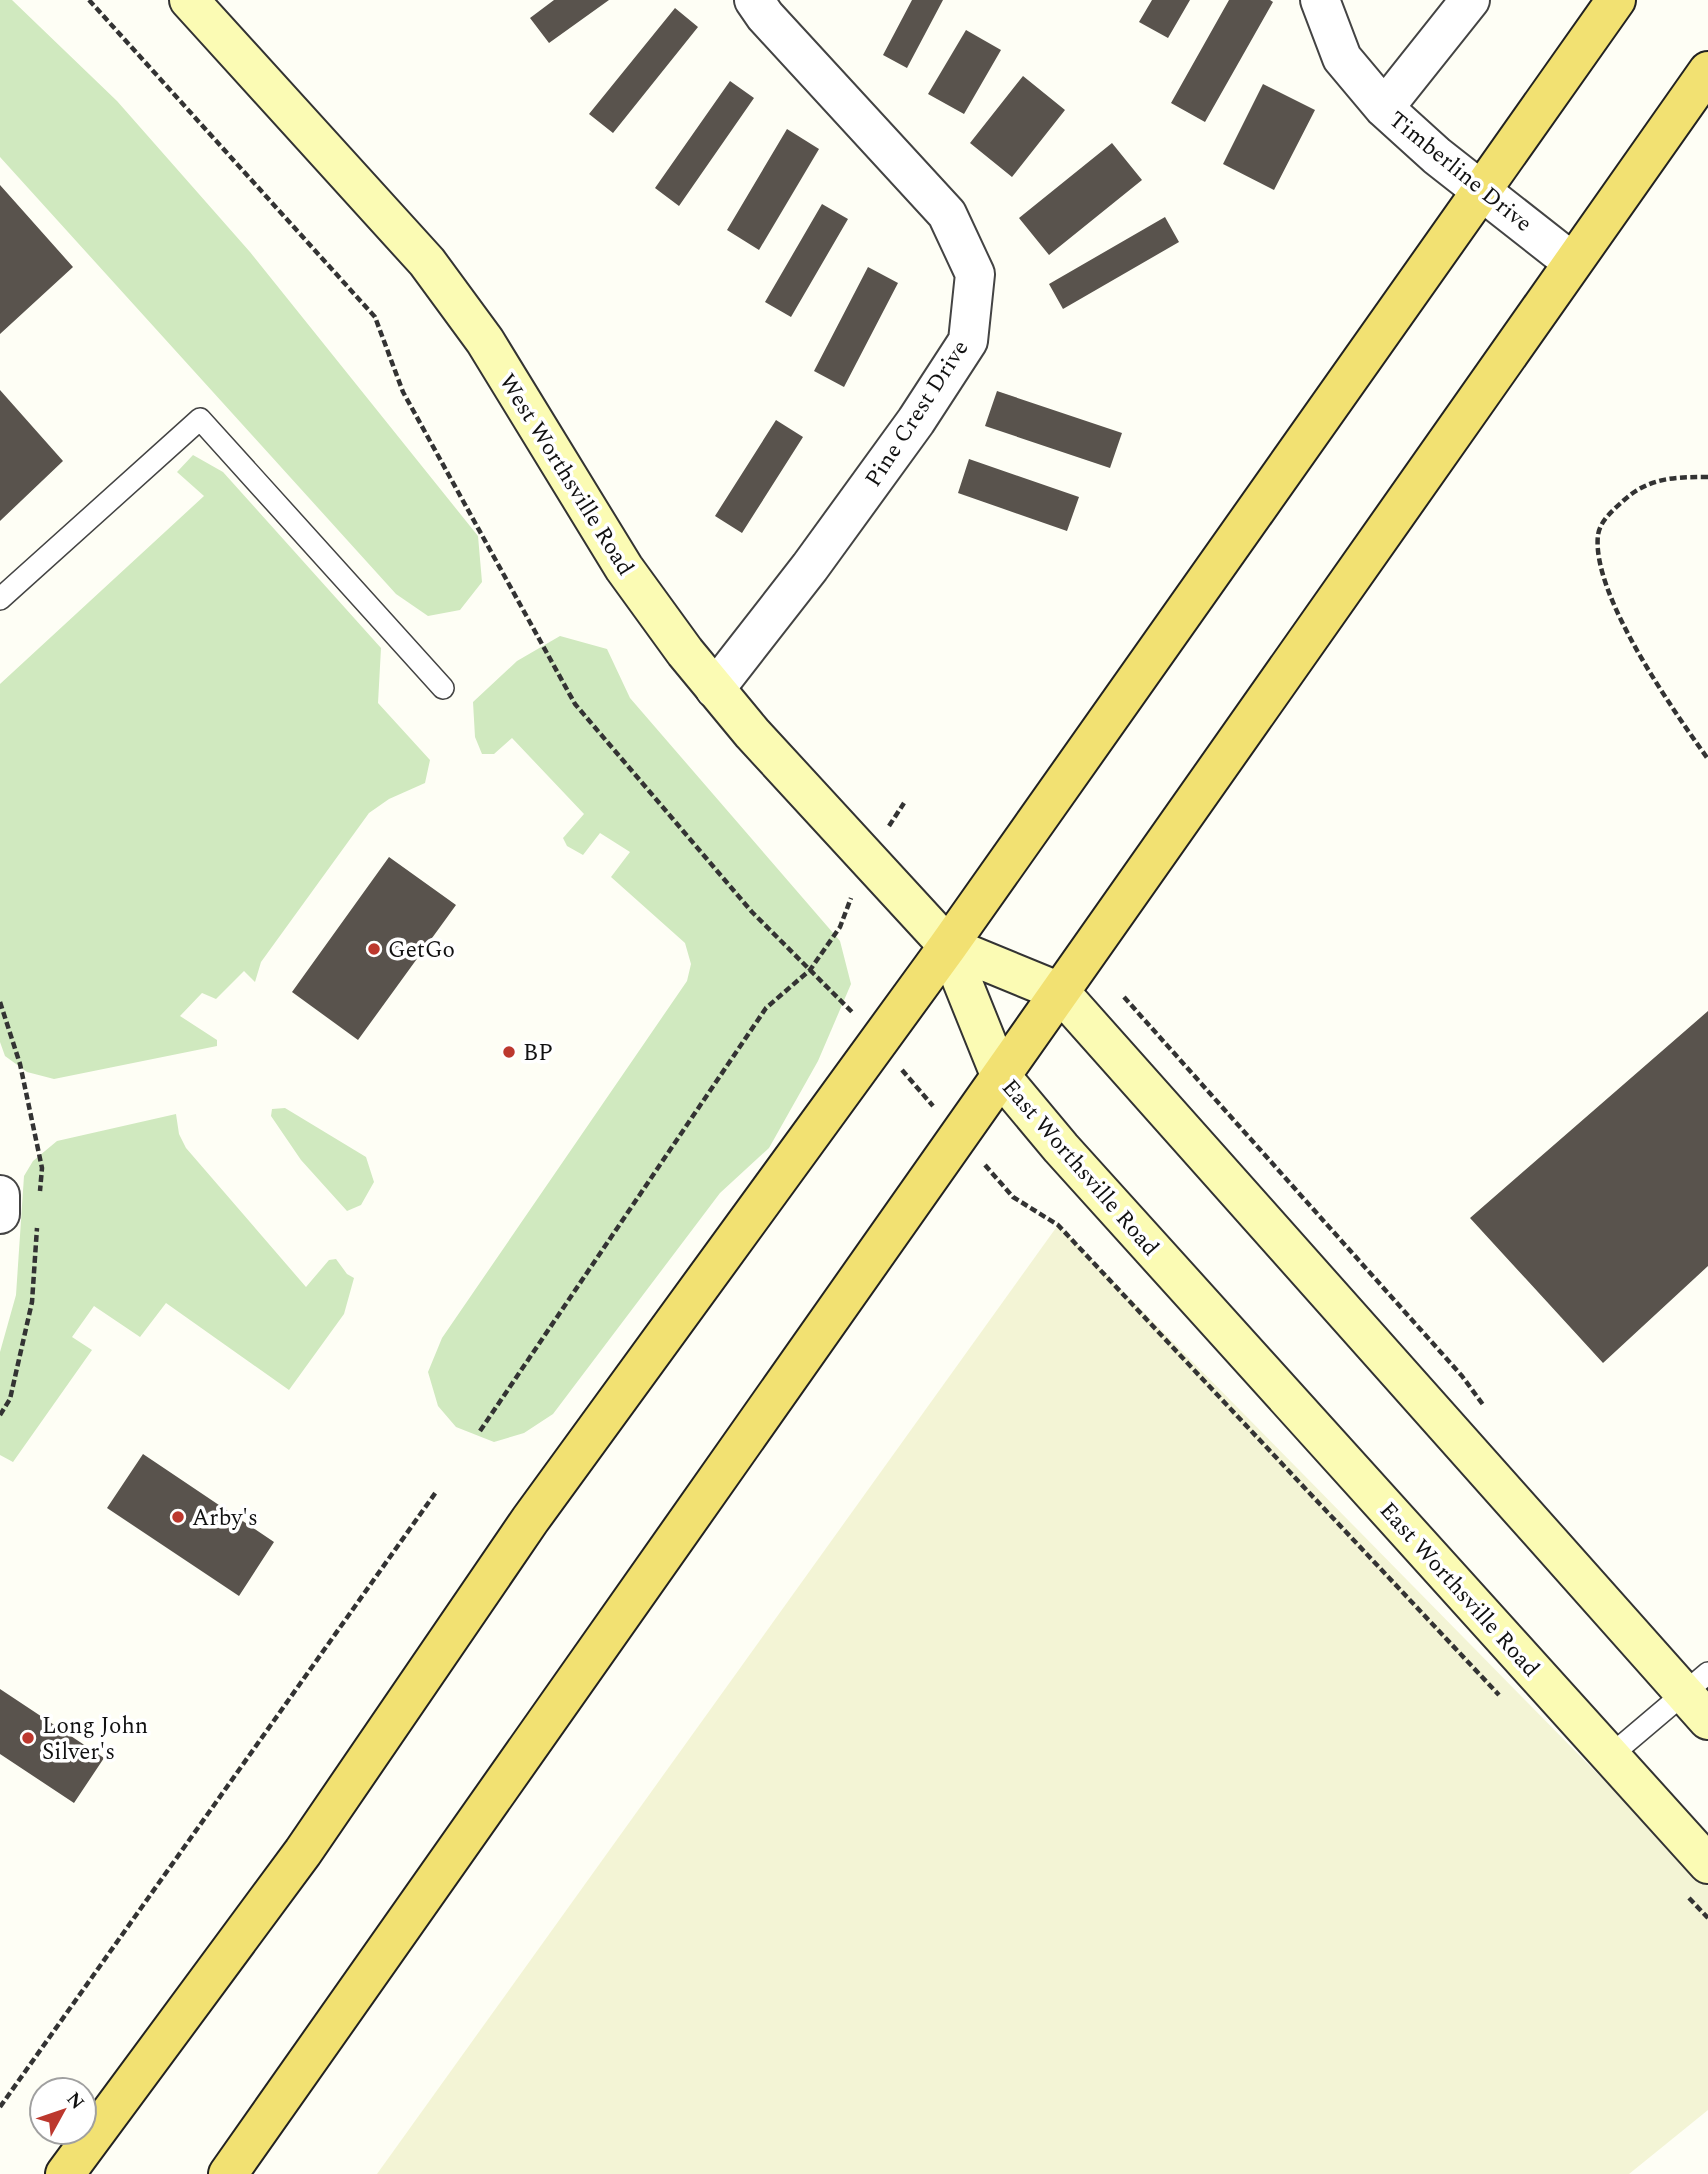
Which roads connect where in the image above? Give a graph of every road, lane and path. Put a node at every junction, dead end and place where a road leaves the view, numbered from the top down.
1 (89, 0) edge
2 (189, 0) edge
3 (754, 0) edge
4 (1320, 0) edge
5 (1470, 0) edge
6 (1616, 0) edge
7 (1708, 71) edge
8 (1384, 108) junction
9 (1482, 189) junction
10 (1572, 262) junction
11 (1708, 477) edge
12 (0, 599) edge
13 (443, 688) dead end
14 (715, 689) junction
15 (1708, 759) edge
16 (904, 803) dead end
17 (866, 859) junction
18 (948, 946) junction
19 (810, 970) junction
20 (1060, 992) junction
21 (0, 1002) edge
22 (878, 1042) junction
23 (1000, 1075) junction
24 (958, 1135) junction
25 (0, 1195) edge
26 (40, 1195) dead end
27 (0, 1214) edge
28 (38, 1222) dead end
29 (0, 1415) edge
30 (480, 1431) dead end
31 (436, 1492) dead end
32 (1700, 1696) edge
33 (1507, 1704) dead end
34 (1610, 1756) junction
35 (1708, 1864) edge
36 (1689, 1898) dead end
37 (1708, 1918) edge
38 (0, 2107) edge
39 (65, 2174) edge
40 (228, 2174) edge

1 - 19 path
2 - 14 main road, West Worthsville Road
3 - 14 street, Pine Crest Drive
4 - 8 street, Timberline Drive
5 - 8 street
6 - 9 main road
7 - 10 main road
8 - 9 street, Timberline Drive
9 - 10 street, Timberline Drive
9 - 18 main road
10 - 20 main road
11 - 15 path
12 - 13 lane
14 - 17 main road, West Worthsville Road
16 - 17 path
17 - 18 main road, West Worthsville Road
17 - 19 path
18 - 20 main road
18 - 22 main road
18 - 23 main road, East Worthsville Road
19 - 22 path
19 - 30 path
20 - 23 main road
20 - 32 main road
21 - 26 path
22 - 24 path
22 - 39 main road
23 - 24 main road
23 - 34 main road, East Worthsville Road
24 - 33 path
24 - 40 main road
25 - 27 street
28 - 29 path
31 - 38 path
32 - 34 lane
34 - 35 main road, East Worthsville Road
36 - 37 path

